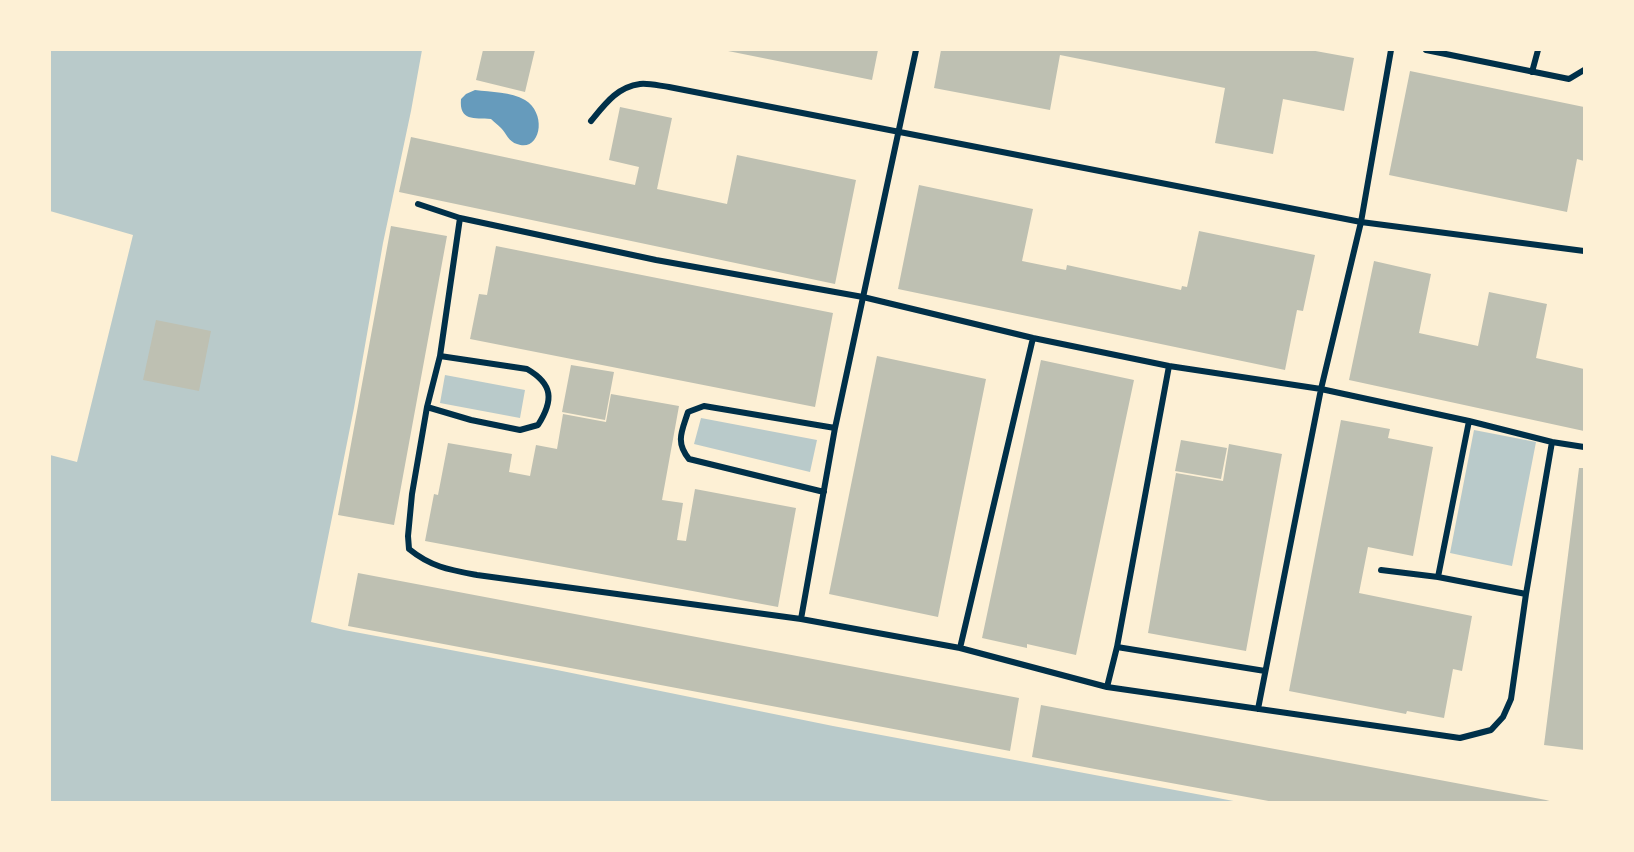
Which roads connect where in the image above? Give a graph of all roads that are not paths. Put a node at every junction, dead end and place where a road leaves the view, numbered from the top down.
1 (916, 50) edge
2 (1391, 50) edge
3 (1426, 50) edge
4 (1538, 50) edge
5 (1584, 70) edge
6 (1532, 72) junction
7 (591, 121) dead end
8 (899, 132) junction
9 (418, 204) dead end
10 (460, 218) junction
11 (1361, 222) junction
12 (1584, 251) edge
13 (863, 297) junction
14 (1033, 338) junction
15 (440, 356) junction
16 (1169, 366) junction
17 (1322, 389) junction
18 (427, 407) junction
19 (1469, 421) junction
20 (835, 428) junction
21 (1552, 442) junction
22 (1584, 447) edge
23 (824, 492) junction
24 (1381, 570) dead end
25 (1438, 577) junction
26 (1526, 594) junction
27 (801, 619) junction
28 (1117, 647) junction
29 (960, 648) junction
30 (1265, 671) junction
31 (1107, 687) junction
32 (1258, 710) junction

1 - 8 street
2 - 11 street
3 - 6 street
4 - 6 street
5 - 6 street
7 - 8 street
8 - 11 street
8 - 13 street
9 - 10 street
10 - 13 street
10 - 15 street
11 - 12 street
11 - 17 street
13 - 14 street
13 - 20 street
14 - 16 street
14 - 29 street
15 - 18 street
15 - 18 street
16 - 17 street
16 - 28 street
17 - 19 street
17 - 30 street
18 - 27 street
19 - 21 street
19 - 25 street
20 - 23 street
20 - 23 street
21 - 22 street
21 - 26 street
23 - 27 street
24 - 25 street
25 - 26 street
26 - 32 street
27 - 29 street
28 - 30 street
28 - 31 street
29 - 31 street
30 - 32 street
31 - 32 street

